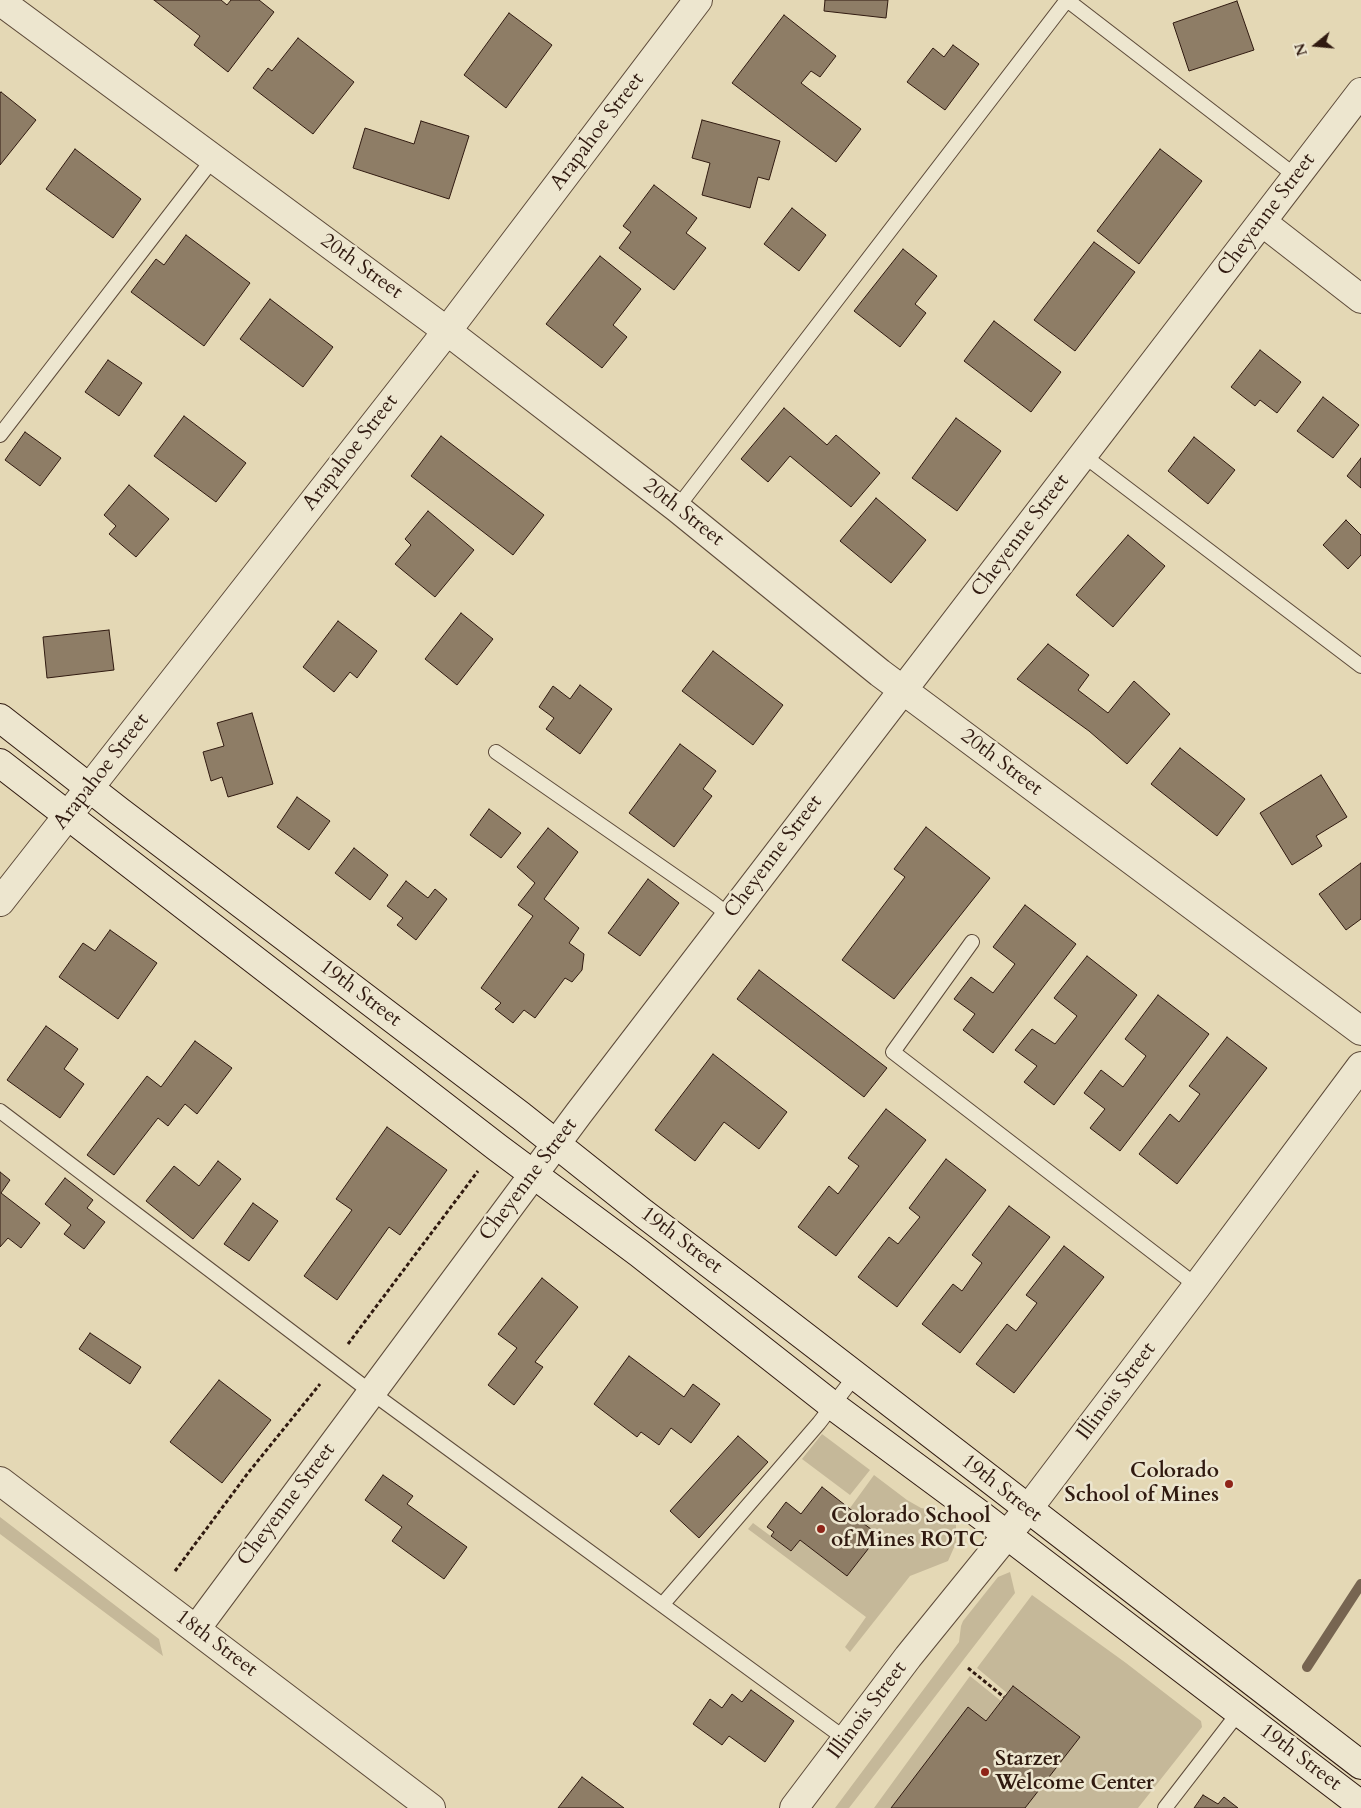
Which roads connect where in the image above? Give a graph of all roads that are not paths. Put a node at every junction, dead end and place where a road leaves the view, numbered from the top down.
1 (698, 0) edge
2 (0, 1) edge
3 (1361, 92) edge
4 (213, 159) junction
5 (1297, 177) junction
6 (1262, 222) junction
7 (1361, 299) edge
8 (447, 331) junction
9 (0, 435) edge
10 (1083, 455) junction
11 (678, 508) junction
12 (1361, 666) edge
13 (903, 689) junction
14 (0, 718) edge
15 (496, 752) dead end
16 (0, 763) edge
17 (89, 788) junction
18 (68, 815) junction
19 (0, 902) edge
20 (730, 916) junction
21 (972, 942) dead end
22 (1361, 1031) edge
23 (1361, 1066) edge
24 (0, 1111) edge
25 (556, 1144) junction
26 (534, 1174) junction
27 (1197, 1286) junction
28 (855, 1376) junction
29 (371, 1392) junction
30 (832, 1405) junction
31 (0, 1480) edge
32 (1028, 1510) junction
33 (1007, 1536) junction
34 (662, 1605) junction
35 (196, 1629) junction
36 (1239, 1712) junction
37 (847, 1740) junction
38 (1361, 1765) edge
39 (1361, 1805) edge
40 (431, 1808) edge
41 (794, 1808) edge
42 (1165, 1808) edge

1 - 8 street, Arapahoe Street
2 - 4 street, 20th Street
3 - 5 street, Cheyenne Street
4 - 8 street, 20th Street
4 - 9 lane
5 - 6 street, Cheyenne Street
5 - 11 lane
6 - 7 street
6 - 10 street, Cheyenne Street
8 - 11 street, 20th Street
8 - 17 street, Arapahoe Street
10 - 12 lane
10 - 13 street, Cheyenne Street
11 - 13 street, 20th Street
13 - 20 street, Cheyenne Street
13 - 22 street, 20th Street
14 - 17 street, 19th Street
15 - 20 lane
16 - 18 street, 19th Street
17 - 18 street, Arapahoe Street
17 - 25 street, 19th Street
18 - 19 street, Arapahoe Street
18 - 26 street, 19th Street
20 - 25 street, Cheyenne Street
21 - 27 lane
23 - 27 street, Illinois Street
24 - 29 lane
25 - 26 street, Cheyenne Street
25 - 28 street, 19th Street
26 - 29 street, Cheyenne Street
26 - 30 street, 19th Street
27 - 32 street, Illinois Street
28 - 30 lane
28 - 32 street, 19th Street
29 - 34 lane
29 - 35 street, Cheyenne Street
30 - 33 street, 19th Street
30 - 34 lane
31 - 35 street, 18th Street
32 - 33 street, Illinois Street
32 - 38 street, 19th Street
33 - 36 street, 19th Street
33 - 37 street, Illinois Street
34 - 37 lane
35 - 40 street, 18th Street
36 - 39 street, 19th Street
36 - 42 lane
37 - 41 street, Illinois Street

